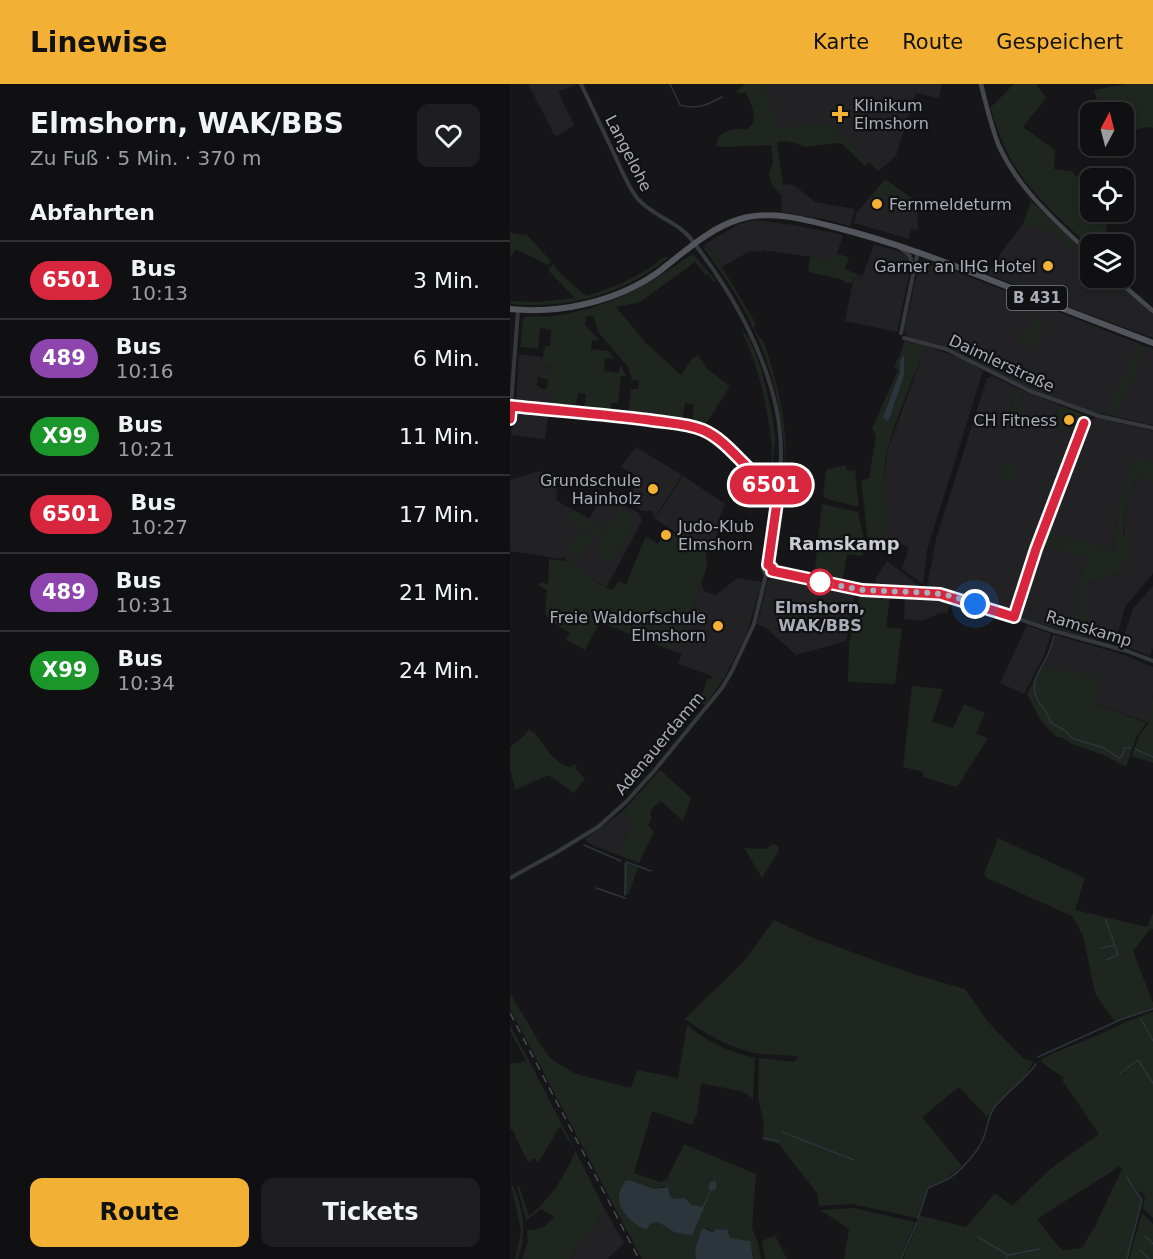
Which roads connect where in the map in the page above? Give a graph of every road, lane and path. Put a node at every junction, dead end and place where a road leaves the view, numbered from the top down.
1 (581, 84) edge
2 (981, 84) edge
3 (893, 243) junction
4 (1080, 244) edge
5 (695, 245) junction
6 (918, 251) junction
7 (914, 272) junction
8 (1127, 288) edge
9 (510, 309) edge
10 (518, 310) junction
11 (1153, 311) edge
12 (901, 333) dead end
13 (904, 338) dead end
14 (1153, 343) edge
15 (510, 418) edge
16 (1153, 428) edge
17 (768, 565) junction
18 (772, 571) junction
19 (766, 575) junction
20 (1153, 661) edge
21 (510, 878) edge

1 - 5 street, Langelohe
2 - 4 main road
3 - 5 main road, B 431
3 - 6 main road, B 431
3 - 7 street
5 - 10 main road, B 431
5 - 17 street, Adenauerdamm
6 - 7 street
6 - 14 main road, B 431
7 - 12 street
8 - 11 main road
9 - 10 main road, B 431
10 - 15 street
13 - 16 street, Daimlerstraße
17 - 18 street
17 - 19 street, Adenauerdamm
18 - 19 street
18 - 20 street, Ramskamp
19 - 21 street, Adenauerdamm

